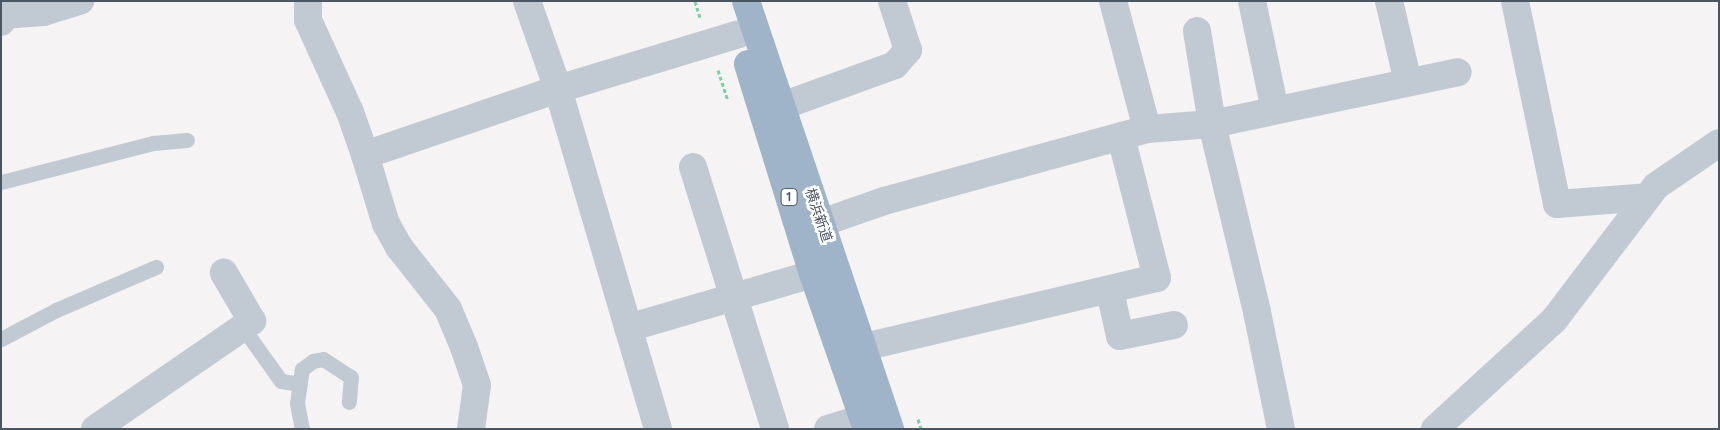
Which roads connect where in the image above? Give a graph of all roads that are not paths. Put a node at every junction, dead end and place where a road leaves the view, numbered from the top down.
1 (80, 1) edge
2 (308, 1) edge
3 (527, 1) edge
4 (728, 1) edge
5 (746, 1) edge
6 (892, 1) edge
7 (1113, 1) edge
8 (1252, 1) edge
9 (1389, 1) edge
10 (1515, 1) edge
11 (3, 12) edge
12 (1197, 31) dead end
13 (739, 34) junction
14 (1458, 72) dead end
15 (1408, 82) junction
16 (558, 89) junction
17 (782, 106) junction
18 (1275, 110) junction
19 (1212, 124) junction
20 (1147, 129) junction
21 (1121, 137) junction
22 (187, 140) dead end
23 (1719, 142) edge
24 (365, 155) junction
25 (693, 167) dead end
26 (1, 182) edge
27 (1647, 197) junction
28 (821, 222) junction
29 (156, 267) dead end
30 (224, 273) dead end
31 (813, 274) junction
32 (1110, 291) junction
33 (736, 297) junction
34 (1174, 326) dead end
35 (243, 328) junction
36 (628, 328) junction
37 (1, 339) edge
38 (864, 347) junction
39 (300, 384) junction
40 (349, 402) dead end
41 (865, 423) edge
42 (95, 429) edge
43 (302, 429) edge
44 (471, 429) edge
45 (658, 429) edge
46 (776, 429) edge
47 (828, 429) edge
48 (890, 429) edge
49 (1281, 429) edge
50 (1435, 429) edge

1 - 11 street
2 - 24 street
3 - 16 street
4 - 13 highway, 横浜新道 / 1
5 - 17 highway, 横浜新道 / 1
6 - 17 street
7 - 20 street
8 - 18 street
9 - 15 street
10 - 27 street
12 - 19 street
13 - 16 street
13 - 31 highway, 横浜新道 / 1
14 - 15 street
15 - 18 street
16 - 24 street
16 - 36 street
17 - 28 highway, 横浜新道 / 1
18 - 19 street
19 - 20 street
19 - 49 street
20 - 21 street
21 - 28 street
21 - 32 street
22 - 26 lane
23 - 27 street
24 - 44 street
25 - 33 street
27 - 50 street
28 - 38 highway, 横浜新道 / 1
29 - 37 lane
30 - 35 street
31 - 33 street
31 - 41 highway, 横浜新道 / 1
32 - 34 street
32 - 38 street
33 - 36 street
33 - 46 street
35 - 39 lane
35 - 42 street
36 - 45 street
38 - 48 highway, 横浜新道 / 1
39 - 40 lane
39 - 43 lane
41 - 47 street

